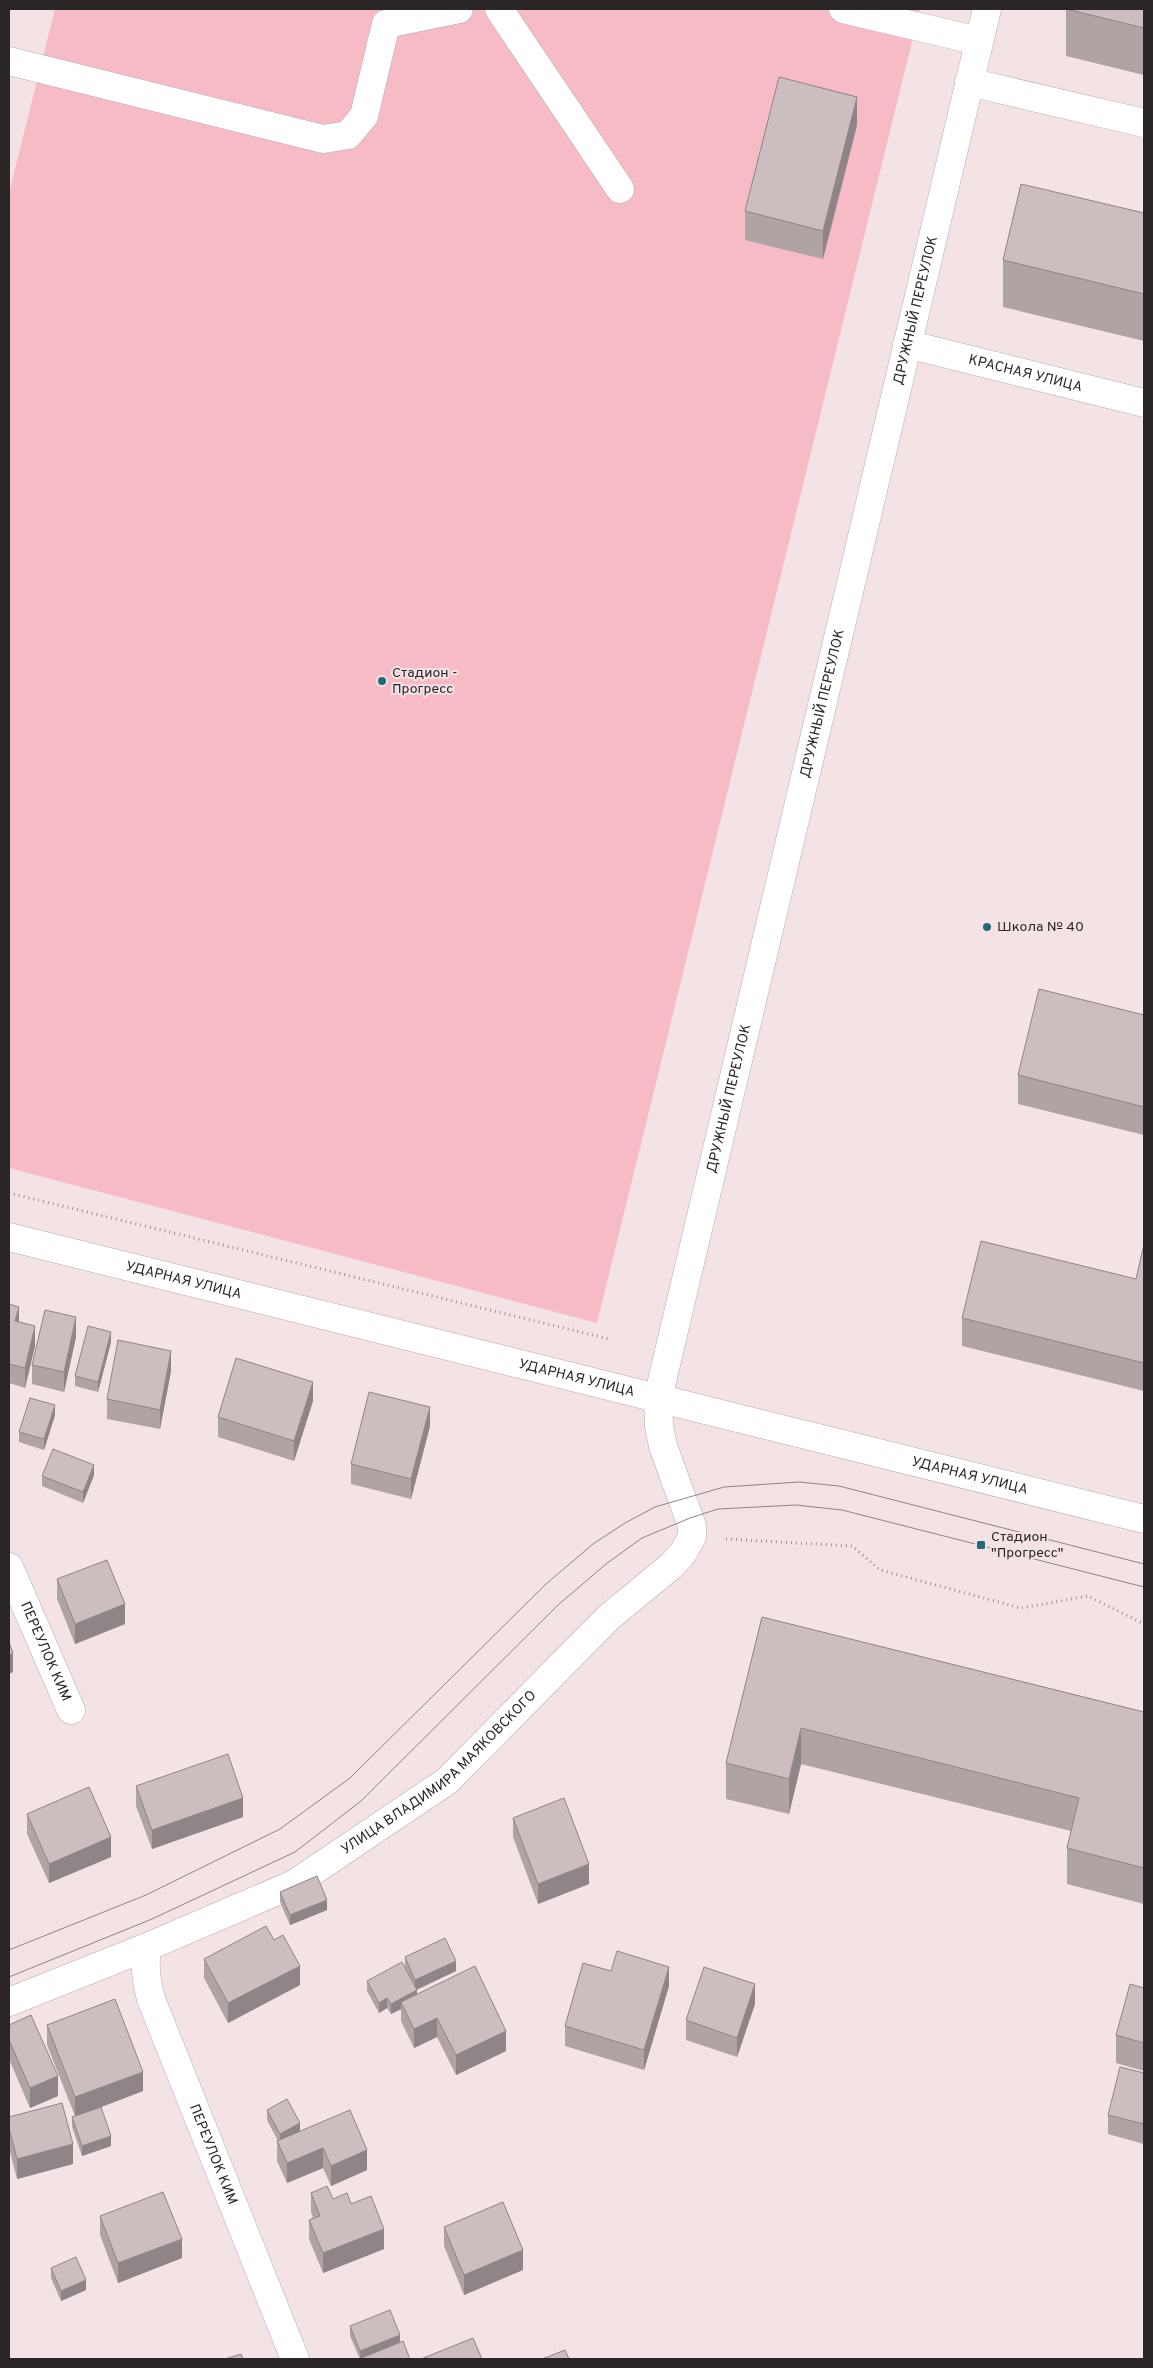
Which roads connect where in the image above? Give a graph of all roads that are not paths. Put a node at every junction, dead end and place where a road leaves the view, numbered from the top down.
1 (459, 9) edge
2 (499, 9) edge
3 (843, 9) edge
4 (987, 9) edge
5 (387, 16) edge
6 (979, 41) junction
7 (9, 61) edge
8 (969, 82) junction
9 (1144, 123) edge
10 (620, 189) dead end
11 (907, 344) junction
12 (1144, 403) edge
13 (9, 1236) edge
14 (658, 1398) junction
15 (1144, 1519) edge
16 (9, 1567) edge
17 (71, 1710) dead end
18 (147, 1947) junction
19 (9, 2002) edge
20 (295, 2359) edge

1 - 5 street
2 - 10 street
3 - 6 street
4 - 6 street, ДРУЖНЫЙ ПЕРЕУЛОК
5 - 7 street
6 - 8 street, ДРУЖНЫЙ ПЕРЕУЛОК
8 - 9 street
8 - 11 street, ДРУЖНЫЙ ПЕРЕУЛОК
11 - 12 street, КРАСНАЯ УЛИЦА
11 - 14 street, ДРУЖНЫЙ ПЕРЕУЛОК
13 - 14 street, УДАРНАЯ УЛИЦА
14 - 15 street, УДАРНАЯ УЛИЦА
14 - 18 street, УЛИЦА ВЛАДИМИРА МАЯКОВСКОГО
16 - 17 street, ПЕРЕУЛОК КИМ
18 - 19 street, УЛИЦА ВЛАДИМИРА МАЯКОВСКОГО
18 - 20 street, ПЕРЕУЛОК КИМ

